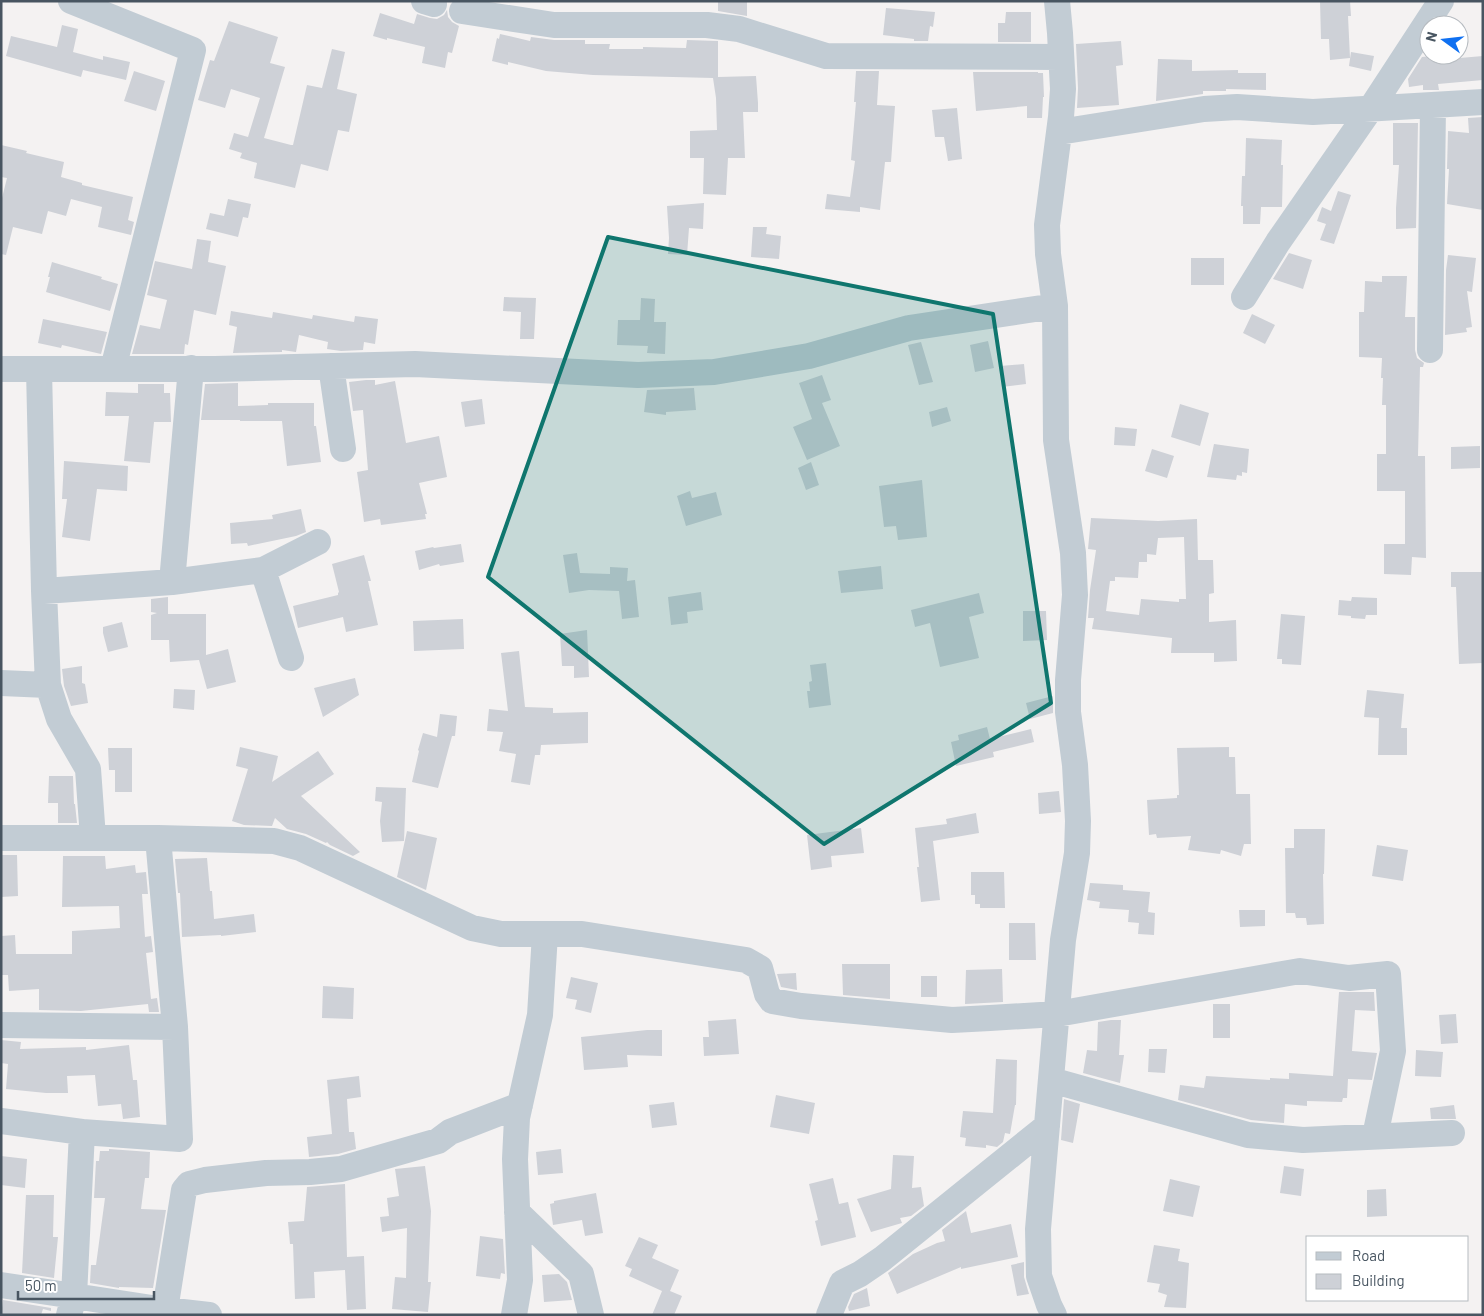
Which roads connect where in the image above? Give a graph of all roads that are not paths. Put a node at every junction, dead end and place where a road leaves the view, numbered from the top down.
1 (70, 1) edge
2 (1057, 1) edge
3 (1441, 1) edge
4 (462, 11) dead end
5 (1060, 57) junction
6 (1483, 102) edge
7 (1433, 105) junction
8 (1371, 108) junction
9 (1059, 132) junction
10 (1244, 297) dead end
11 (1055, 306) junction
12 (1430, 350) dead end
13 (331, 366) junction
14 (113, 368) junction
15 (191, 368) junction
16 (39, 369) junction
17 (1, 370) edge
18 (343, 449) dead end
19 (318, 542) dead end
20 (263, 570) junction
21 (172, 582) junction
22 (44, 591) junction
23 (291, 658) dead end
24 (1, 683) edge
25 (48, 685) junction
26 (1, 838) edge
27 (93, 838) junction
28 (158, 838) junction
29 (545, 934) junction
30 (1057, 1014) junction
31 (1, 1025) edge
32 (175, 1027) junction
33 (1051, 1080) junction
34 (520, 1105) junction
35 (1, 1121) edge
36 (1047, 1126) junction
37 (82, 1132) junction
38 (1452, 1132) dead end
39 (1375, 1136) junction
40 (517, 1212) junction
41 (1, 1285) edge
42 (72, 1305) edge
43 (166, 1310) junction
44 (209, 1315) edge
45 (514, 1315) edge
46 (591, 1315) edge
47 (830, 1315) edge
48 (1054, 1315) edge

1 - 14 street
2 - 5 street
3 - 8 street
4 - 5 street
5 - 9 street
6 - 7 street
7 - 8 street
7 - 12 street
8 - 9 street
8 - 10 street
9 - 11 street
11 - 13 street
11 - 30 street
13 - 15 street
13 - 18 street
14 - 15 street
14 - 16 street
15 - 21 street
16 - 17 street
16 - 22 street
19 - 20 street
20 - 21 street
20 - 23 street
21 - 22 street
22 - 25 street
24 - 25 street
25 - 27 street
26 - 27 street
27 - 28 street
28 - 29 street
28 - 32 street
29 - 30 street
29 - 34 street
30 - 33 street
30 - 39 street
31 - 32 street
32 - 37 street
33 - 36 street
33 - 39 street
34 - 40 street
34 - 43 street
35 - 37 street
36 - 47 street
36 - 48 street
37 - 42 street
38 - 39 street
40 - 45 street
40 - 46 street
41 - 42 street
42 - 43 street
43 - 44 street

